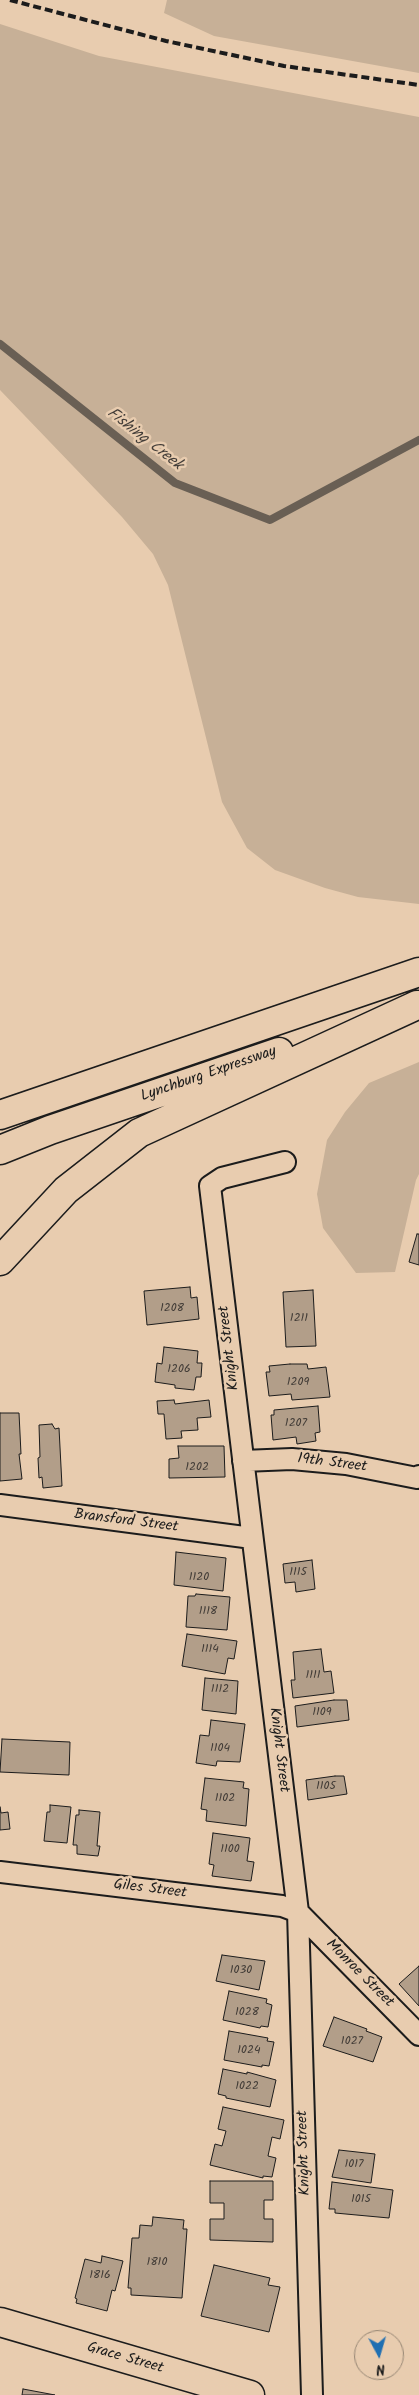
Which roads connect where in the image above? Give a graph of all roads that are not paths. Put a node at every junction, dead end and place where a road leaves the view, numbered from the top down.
1 (419, 972) edge
2 (418, 1004) edge
3 (0, 1115) edge
4 (0, 1150) edge
5 (284, 1162) dead end
6 (0, 1261) edge
7 (243, 1461) junction
8 (418, 1478) edge
9 (0, 1505) edge
10 (252, 1538) junction
11 (0, 1872) edge
12 (298, 1912) junction
13 (419, 2035) edge
14 (0, 2322) edge
15 (250, 2395) edge
16 (312, 2395) edge

1 - 3 main road, Lynchburg Expressway
2 - 4 main road, Lynchburg Expressway
2 - 6 main road
5 - 7 street, Knight Street
7 - 8 street, 19th Street
7 - 10 street, Knight Street
9 - 10 street, Bransford Street
10 - 12 street, Knight Street
11 - 12 street, Giles Street
12 - 13 street, Monroe Street
12 - 16 street, Knight Street
14 - 15 main road, Grace Street

